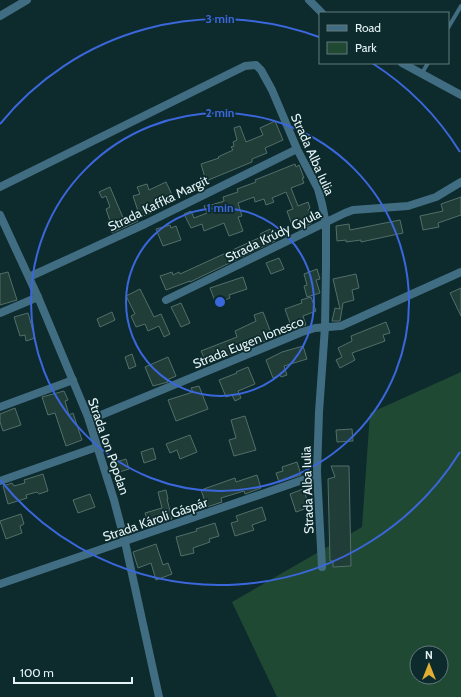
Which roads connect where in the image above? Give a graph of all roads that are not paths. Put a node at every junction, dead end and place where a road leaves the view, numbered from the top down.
1 (27, 0) edge
2 (309, 0) edge
3 (461, 6) edge
4 (321, 12) edge
5 (0, 16) edge
6 (449, 26) edge
7 (404, 64) edge
8 (427, 64) edge
9 (422, 73) junction
10 (461, 95) edge
11 (297, 149) junction
12 (461, 182) edge
13 (0, 187) edge
14 (0, 215) edge
15 (326, 224) junction
16 (461, 272) edge
17 (29, 277) junction
18 (38, 297) junction
19 (166, 300) dead end
20 (0, 313) edge
21 (325, 327) junction
22 (73, 380) junction
23 (0, 407) edge
24 (89, 420) junction
25 (97, 447) junction
26 (317, 476) junction
27 (0, 481) edge
28 (125, 542) junction
29 (322, 567) dead end
30 (0, 584) edge
31 (159, 697) edge

1 - 5 street
2 - 4 street
3 - 6 lane
7 - 9 street
8 - 9 lane
9 - 10 street
11 - 13 street, Strada Alba Iulia
11 - 15 street, Strada Alba Iulia
11 - 17 street, Strada Kaffka Margit
12 - 15 street, Strada Krúdy Gyula
14 - 17 street, Strada Ion Popdan
15 - 19 street, Strada Krúdy Gyula
15 - 21 street, Strada Alba Iulia
16 - 21 street, Strada Eugen Ionesco
17 - 18 street, Strada Ion Popdan
18 - 20 street
18 - 22 street, Strada Ion Popdan
21 - 24 street, Strada Eugen Ionesco
21 - 26 street, Strada Alba Iulia
22 - 23 street
22 - 24 street, Strada Ion Popdan
24 - 25 street, Strada Ion Popdan
25 - 27 street
25 - 28 street, Strada Ion Popdan
26 - 28 street, Strada Károli Gáspár
26 - 29 street, Strada Alba Iulia
28 - 30 street, Strada Károli Gáspár
28 - 31 street, Strada Ion Popdan

